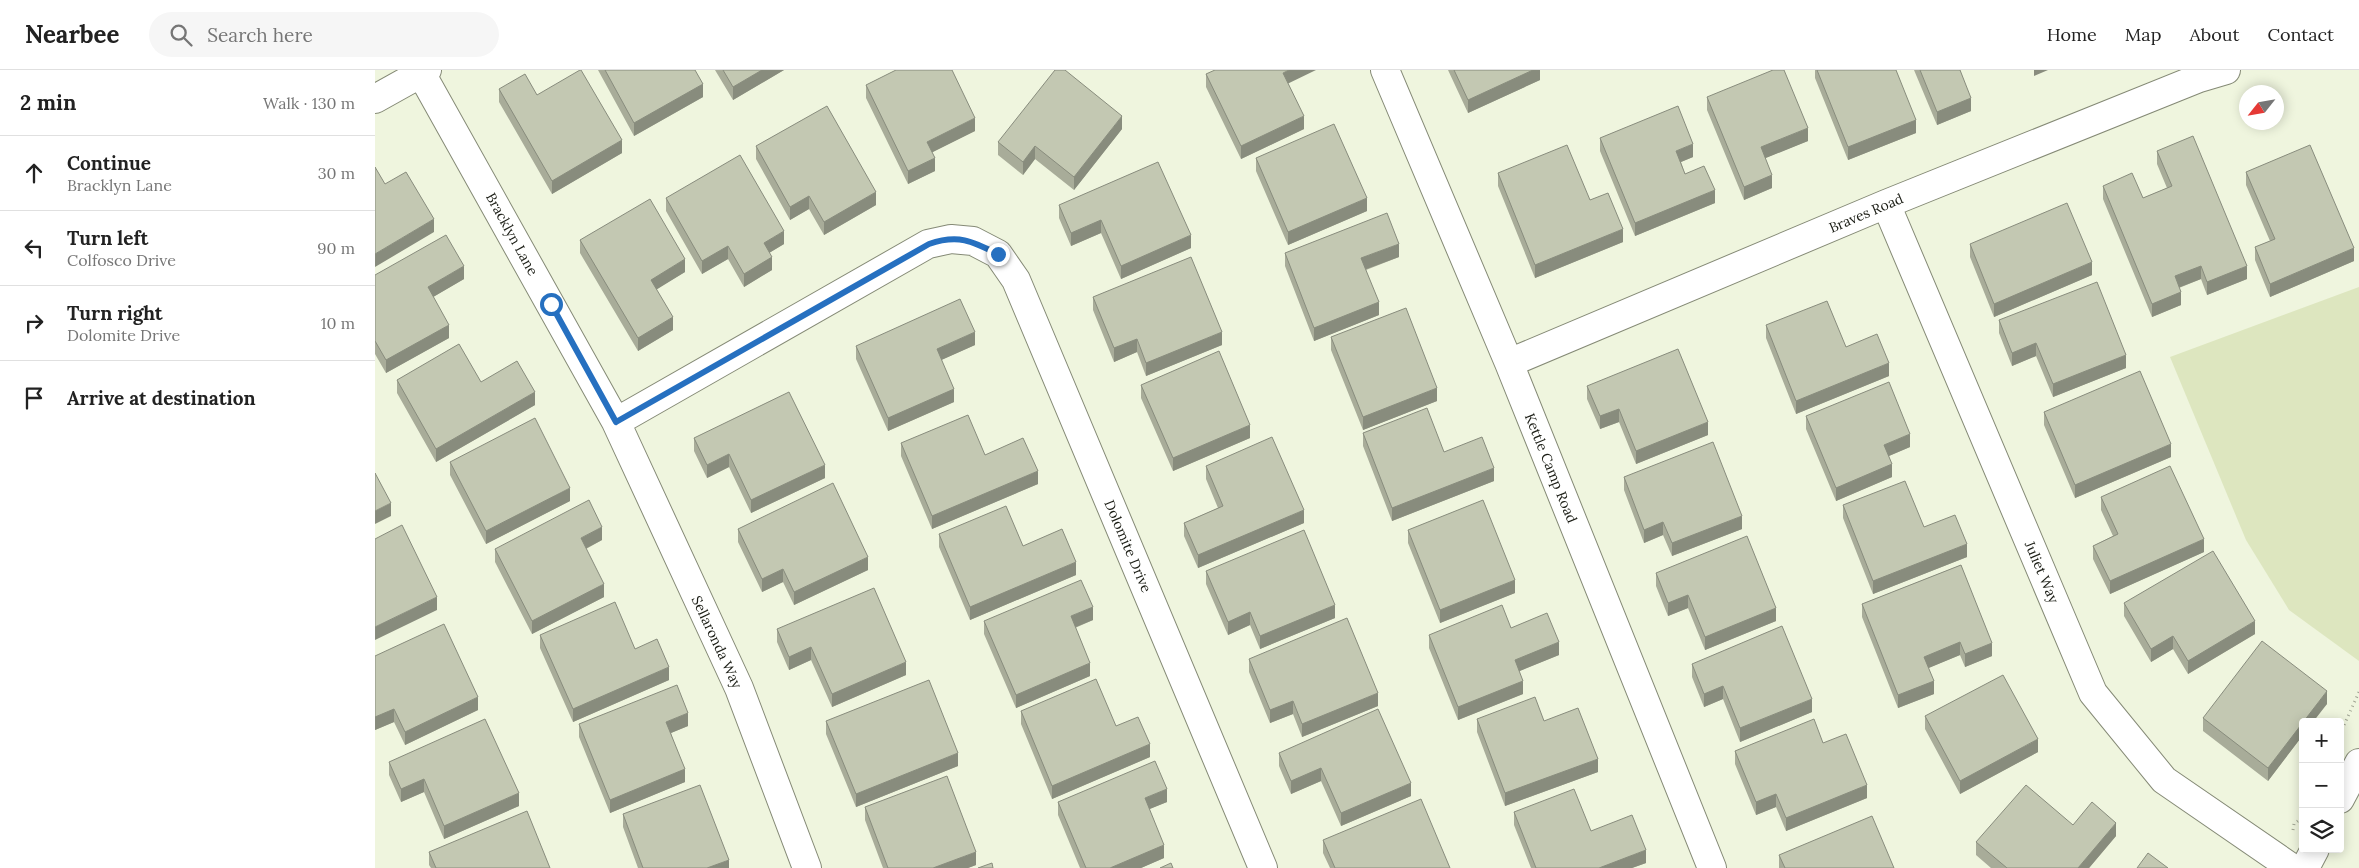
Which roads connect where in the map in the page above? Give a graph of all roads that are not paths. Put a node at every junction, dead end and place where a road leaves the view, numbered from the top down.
1 (1385, 70) edge
2 (2226, 70) edge
3 (424, 72) edge
4 (375, 100) edge
5 (1886, 204) junction
6 (1509, 363) junction
7 (616, 422) junction
8 (2359, 763) edge
9 (2344, 791) edge
10 (2313, 853) edge
11 (807, 868) edge
12 (1263, 868) edge
13 (1712, 868) edge
14 (2292, 868) edge
15 (2305, 868) edge

1 - 6 street, Kettle Camp Road
2 - 5 street, Braves Road
3 - 4 street
3 - 7 street, Bracklyn Lane
5 - 6 street, Braves Road
5 - 14 street, Juliet Way
6 - 13 street, Kettle Camp Road
7 - 11 street, Sellaronda Way
7 - 12 street, Dolomite Drive
8 - 9 street
10 - 15 street

